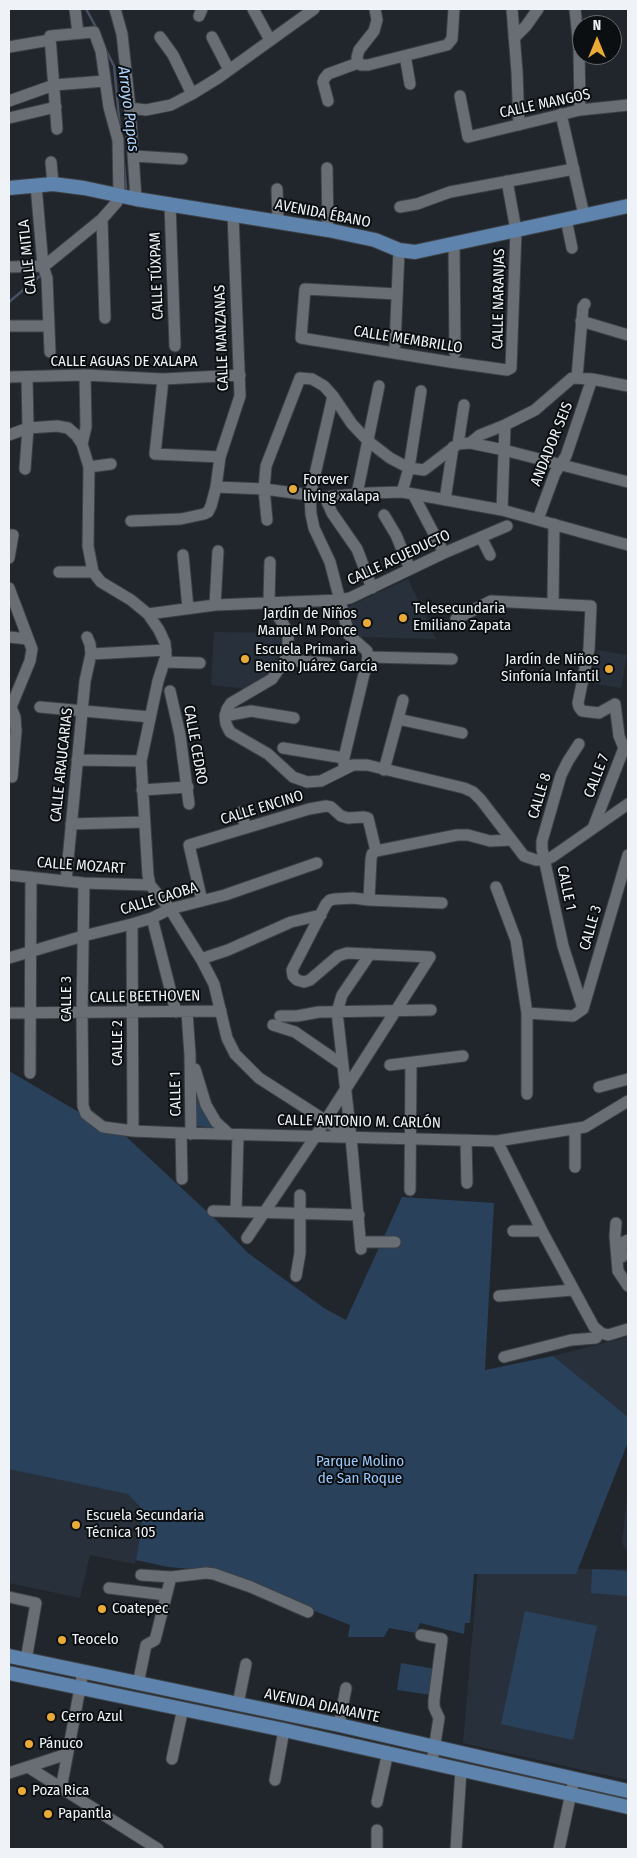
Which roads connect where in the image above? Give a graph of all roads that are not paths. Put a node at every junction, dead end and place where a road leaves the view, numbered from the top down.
1 (75, 9) edge
2 (115, 9) edge
3 (253, 9) edge
4 (314, 9) edge
5 (375, 9) edge
6 (454, 9) edge
7 (512, 9) edge
8 (538, 9) edge
9 (575, 9) edge
10 (78, 33) junction
11 (160, 37) dead end
12 (212, 37) dead end
13 (50, 38) junction
14 (514, 38) junction
15 (270, 40) junction
16 (9, 47) edge
17 (404, 56) junction
18 (358, 63) junction
19 (229, 70) junction
20 (105, 81) junction
21 (410, 84) dead end
22 (54, 85) junction
23 (192, 94) junction
24 (460, 96) dead end
25 (9, 101) edge
26 (328, 101) dead end
27 (628, 105) edge
28 (56, 107) junction
29 (130, 108) junction
30 (580, 110) junction
31 (561, 114) junction
32 (9, 118) edge
33 (519, 124) junction
34 (57, 130) dead end
35 (134, 156) junction
36 (182, 160) dead end
37 (51, 162) dead end
38 (327, 168) dead end
39 (574, 169) junction
40 (507, 181) junction
41 (53, 184) junction
42 (36, 185) junction
43 (9, 188) edge
44 (277, 190) dead end
45 (119, 195) junction
46 (136, 199) junction
47 (170, 204) junction
48 (628, 206) edge
49 (400, 207) dead end
50 (233, 214) junction
51 (584, 215) junction
52 (566, 219) junction
53 (102, 220) junction
54 (278, 222) junction
55 (328, 230) junction
56 (516, 230) junction
57 (454, 243) junction
58 (572, 248) dead end
59 (399, 250) junction
60 (9, 267) edge
61 (45, 270) junction
62 (397, 294) junction
63 (585, 304) dead end
64 (105, 318) dead end
65 (581, 321) junction
66 (9, 326) edge
67 (48, 326) junction
68 (628, 335) edge
69 (395, 345) dead end
70 (175, 346) dead end
71 (50, 352) dead end
72 (455, 353) dead end
73 (511, 368) joint
74 (84, 375) junction
75 (240, 375) junction
76 (9, 377) edge
77 (27, 377) junction
78 (577, 377) junction
79 (163, 379) junction
80 (592, 379) junction
81 (379, 386) dead end
82 (628, 386) edge
83 (421, 391) dead end
84 (333, 396) junction
85 (464, 405) dead end
86 (506, 425) junction
87 (28, 428) junction
88 (9, 435) edge
89 (368, 441) junction
90 (470, 443) junction
91 (82, 444) junction
92 (455, 446) junction
93 (504, 450) junction
94 (220, 457) junction
95 (111, 464) dead end
96 (561, 464) junction
97 (89, 467) junction
98 (409, 468) junction
99 (25, 469) dead end
100 (628, 482) edge
101 (216, 487) junction
102 (264, 489) junction
103 (407, 493) junction
104 (357, 494) junction
105 (310, 496) junction
106 (325, 497) junction
107 (445, 500) junction
108 (502, 510) junction
109 (384, 515) dead end
110 (538, 519) junction
111 (267, 520) dead end
112 (131, 521) dead end
113 (554, 524) junction
114 (507, 526) dead end
115 (11, 535) edge
116 (481, 537) junction
117 (628, 545) edge
118 (218, 551) dead end
119 (444, 553) junction
120 (184, 555) dead end
121 (490, 555) dead end
122 (9, 558) edge
123 (270, 562) dead end
124 (410, 569) junction
125 (59, 572) dead end
126 (93, 572) junction
127 (9, 588) edge
128 (372, 588) junction
129 (340, 600) junction
130 (269, 602) junction
131 (552, 604) junction
132 (215, 605) junction
133 (188, 608) junction
134 (148, 614) junction
135 (456, 620) dead end
136 (9, 637) edge
137 (87, 637) dead end
138 (28, 639) junction
139 (166, 650) junction
140 (90, 654) junction
141 (368, 658) junction
142 (452, 659) dead end
143 (285, 660) junction
144 (164, 662) junction
145 (200, 663) dead end
146 (328, 663) dead end
147 (170, 691) dead end
148 (403, 700) dead end
149 (10, 707) edge
150 (40, 707) dead end
151 (82, 711) junction
152 (225, 716) junction
153 (150, 717) junction
154 (294, 718) dead end
155 (398, 719) junction
156 (462, 733) dead end
157 (579, 744) dead end
158 (283, 748) dead end
159 (77, 760) junction
160 (142, 761) junction
161 (344, 764) junction
162 (384, 770) junction
163 (12, 777) dead end
164 (188, 788) junction
165 (142, 790) junction
166 (189, 804) dead end
167 (628, 804) edge
168 (241, 812) dead end
169 (144, 822) junction
170 (71, 824) junction
171 (246, 828) junction
172 (592, 828) junction
173 (511, 840) junction
174 (374, 852) junction
175 (628, 855) edge
176 (544, 860) junction
177 (317, 863) dead end
178 (9, 875) edge
179 (31, 877) junction
180 (66, 880) junction
181 (84, 883) junction
182 (150, 885) junction
183 (496, 887) dead end
184 (368, 900) junction
185 (202, 901) junction
186 (442, 903) dead end
187 (170, 909) junction
188 (321, 915) junction
189 (152, 918) junction
190 (132, 924) junction
191 (83, 936) junction
192 (31, 952) junction
193 (370, 954) junction
194 (9, 958) edge
195 (201, 959) junction
196 (582, 1009) junction
197 (431, 1010) dead end
198 (134, 1012) junction
199 (182, 1012) junction
200 (221, 1012) junction
201 (337, 1012) junction
202 (395, 1012) junction
203 (9, 1013) edge
204 (30, 1013) junction
205 (82, 1013) junction
206 (527, 1013) junction
207 (190, 1055) junction
208 (463, 1056) dead end
209 (410, 1062) junction
210 (343, 1065) junction
211 (390, 1065) dead end
212 (30, 1073) dead end
213 (628, 1079) edge
214 (599, 1087) dead end
215 (345, 1089) junction
216 (526, 1094) dead end
217 (628, 1101) edge
218 (86, 1114) joint
219 (325, 1121) junction
220 (574, 1130) junction
221 (133, 1131) junction
222 (186, 1133) junction
223 (234, 1134) junction
224 (315, 1137) junction
225 (351, 1137) junction
226 (411, 1139) junction
227 (466, 1140) junction
228 (497, 1141) junction
229 (576, 1167) dead end
230 (182, 1179) dead end
231 (467, 1184) dead end
232 (410, 1190) dead end
233 (300, 1195) dead end
234 (214, 1211) dead end
235 (236, 1211) junction
236 (264, 1213) junction
237 (301, 1214) junction
238 (359, 1215) junction
239 (616, 1223) dead end
240 (542, 1230) junction
241 (513, 1231) dead end
242 (247, 1238) dead end
243 (628, 1240) edge
244 (395, 1242) dead end
245 (296, 1276) dead end
246 (626, 1282) edge
247 (573, 1290) junction
248 (499, 1296) dead end
249 (628, 1329) edge
250 (598, 1336) junction
251 (549, 1351) dead end
252 (504, 1357) dead end
253 (141, 1575) dead end
254 (171, 1577) junction
255 (109, 1588) dead end
256 (166, 1595) junction
257 (9, 1597) edge
258 (308, 1612) dead end
259 (421, 1635) dead end
260 (9, 1656) edge
261 (26, 1660) junction
262 (246, 1664) dead end
263 (84, 1672) junction
264 (9, 1673) edge
265 (138, 1684) junction
266 (81, 1688) junction
267 (346, 1688) dead end
268 (238, 1704) junction
269 (183, 1708) junction
270 (255, 1708) junction
271 (253, 1723) junction
272 (338, 1725) junction
273 (284, 1730) junction
274 (435, 1747) junction
275 (388, 1752) junction
276 (67, 1754) junction
277 (172, 1759) dead end
278 (432, 1762) junction
279 (28, 1767) junction
280 (462, 1769) junction
281 (9, 1773) edge
282 (574, 1779) junction
283 (275, 1780) dead end
284 (61, 1789) junction
285 (628, 1791) edge
286 (571, 1793) junction
287 (377, 1802) dead end
288 (628, 1807) edge
289 (377, 1830) dead end
290 (158, 1849) edge
291 (377, 1849) edge
292 (456, 1849) edge
293 (559, 1849) edge

1 - 10 street
2 - 29 street
3 - 15 street
4 - 15 street
5 - 18 street
6 - 17 street
7 - 14 street
8 - 14 street
9 - 30 street
10 - 13 street
10 - 20 street
11 - 23 street
12 - 19 street
13 - 16 street
13 - 22 street
14 - 33 street
15 - 19 street
17 - 18 street
17 - 21 street
18 - 26 street
19 - 23 street
20 - 22 street
20 - 45 street
22 - 25 street
22 - 28 street
23 - 29 street
24 - 33 street, CALLE MANGOS
27 - 30 street, CALLE MANGOS
28 - 32 street
28 - 34 street
29 - 35 street
30 - 31 street, CALLE MANGOS
31 - 33 street, CALLE MANGOS
31 - 39 street
35 - 36 street
35 - 46 street
37 - 41 street
38 - 55 street
39 - 40 street
39 - 51 street
40 - 49 street
40 - 56 street, CALLE NARANJAS
41 - 42 main road, AVENIDA ÉBANO
41 - 45 main road, AVENIDA ÉBANO
42 - 43 main road, AVENIDA ÉBANO
42 - 61 street, CALLE MITLA
44 - 54 street
45 - 46 main road, AVENIDA ÉBANO
45 - 53 street
46 - 47 main road, AVENIDA ÉBANO
47 - 50 main road, AVENIDA ÉBANO
47 - 70 street, CALLE TÚXPAM
48 - 51 main road, AVENIDA ÉBANO
50 - 54 main road, AVENIDA ÉBANO
50 - 75 street, CALLE MANZANAS
51 - 52 main road, AVENIDA ÉBANO
52 - 56 main road, AVENIDA ÉBANO
52 - 58 street
53 - 61 street
53 - 64 street
54 - 55 main road, AVENIDA ÉBANO
55 - 59 main road, AVENIDA ÉBANO
56 - 57 main road, AVENIDA ÉBANO
56 - 73 street, CALLE NARANJAS
57 - 59 main road, AVENIDA ÉBANO
57 - 72 street
59 - 62 street
60 - 61 street
61 - 67 street, CALLE MITLA
62 - 69 street
62 - 73 street, CALLE MEMBRILLO
63 - 65 street
65 - 68 street
65 - 78 street
66 - 67 street
67 - 71 street, CALLE MITLA
74 - 77 street, CALLE AGUAS DE XALAPA
74 - 79 street, CALLE AGUAS DE XALAPA
74 - 91 street
75 - 79 street, CALLE AGUAS DE XALAPA
75 - 94 street, CALLE MANZANAS
76 - 77 street, CALLE AGUAS DE XALAPA
77 - 87 street
78 - 80 street
78 - 86 street
79 - 94 street
80 - 82 street
80 - 96 street, ANDADOR SEIS
81 - 89 street
83 - 98 street
84 - 89 street
84 - 102 street
84 - 105 street
85 - 92 street
86 - 90 street
86 - 93 street
87 - 88 street
87 - 91 street
87 - 99 street
89 - 98 street
89 - 104 street
90 - 92 street
90 - 93 street
91 - 97 street
92 - 98 street
92 - 107 street
93 - 96 street
93 - 108 street
94 - 101 street, CALLE MANZANAS
95 - 97 street
96 - 100 street
96 - 110 street, ANDADOR SEIS
97 - 126 street
98 - 103 street
101 - 102 street
101 - 112 street, CALLE MANZANAS
102 - 105 street
102 - 111 street
103 - 104 street
103 - 107 street
103 - 119 street
104 - 106 street
105 - 106 street
105 - 129 street
106 - 128 street
107 - 108 street
108 - 110 street
109 - 124 street
110 - 113 street
113 - 117 street
113 - 131 street
114 - 116 street, CALLE ACUEDUCTO
115 - 122 street
116 - 119 street, CALLE ACUEDUCTO
116 - 121 street
118 - 132 street
119 - 124 street, CALLE ACUEDUCTO
120 - 133 street
123 - 130 street
124 - 128 street, CALLE ACUEDUCTO
125 - 126 street
126 - 134 street
127 - 138 street
128 - 129 street, CALLE ACUEDUCTO
129 - 130 street, CALLE ACUEDUCTO
129 - 141 street
130 - 132 street, CALLE ACUEDUCTO
130 - 143 street
131 - 135 street
131 - 172 street, CALLE 7
132 - 133 street, CALLE ACUEDUCTO
133 - 134 street, CALLE ACUEDUCTO
134 - 139 street
136 - 138 street
137 - 140 street
138 - 149 street
139 - 140 street
139 - 144 street
140 - 151 street, CALLE ARAUCARIAS
141 - 142 street
141 - 161 street
143 - 146 street
143 - 152 street
144 - 145 street
144 - 153 street
147 - 164 street, CALLE CEDRO
148 - 155 street
149 - 163 street
150 - 151 street
151 - 153 street
151 - 159 street, CALLE ARAUCARIAS
152 - 154 street
152 - 161 street
153 - 160 street
155 - 156 street
155 - 162 street
157 - 176 street, CALLE 8
158 - 161 street
159 - 160 street
159 - 170 street, CALLE ARAUCARIAS
160 - 165 street
161 - 162 street
162 - 173 street
164 - 165 street
164 - 166 street, CALLE CEDRO
165 - 169 street
167 - 172 street
168 - 171 street
169 - 170 street
169 - 182 street
170 - 180 street, CALLE ARAUCARIAS
171 - 174 street, CALLE ENCINO
171 - 185 street, CALLE ENCINO
172 - 176 street
173 - 174 street
173 - 176 street
174 - 184 street
175 - 196 street, CALLE 3
176 - 196 street, CALLE 1
177 - 185 street, CALLE CAOBA
178 - 179 street, CALLE MOZART
179 - 180 street, CALLE MOZART
179 - 192 street
180 - 181 street, CALLE MOZART
181 - 182 street, CALLE MOZART
181 - 191 street, CALLE 3
182 - 187 street
183 - 206 street
184 - 186 street
184 - 188 street
185 - 187 street, CALLE CAOBA
187 - 189 street, CALLE CAOBA
187 - 195 street
188 - 193 street
188 - 195 street
189 - 190 street, CALLE CAOBA
189 - 199 street, CALLE 1
190 - 191 street, CALLE CAOBA
190 - 198 street, CALLE 2
191 - 192 street, CALLE CAOBA
191 - 205 street, CALLE 3
192 - 194 street, CALLE CAOBA
192 - 204 street
193 - 201 street
193 - 202 street
195 - 200 street
196 - 206 street
197 - 202 street
198 - 199 street, CALLE BEETHOVEN
198 - 205 street, CALLE BEETHOVEN
198 - 221 street, CALLE 2
199 - 200 street, CALLE BEETHOVEN
199 - 207 street, CALLE 1
200 - 219 street
201 - 202 street
201 - 210 street
201 - 210 street
202 - 215 street
203 - 204 street, CALLE BEETHOVEN
204 - 205 street, CALLE BEETHOVEN
204 - 212 street
205 - 218 street, CALLE 3
206 - 216 street
207 - 222 street, CALLE 1
207 - 223 street, CALLE 1
208 - 209 street
209 - 211 street
209 - 226 street
210 - 215 street
213 - 214 street
215 - 219 street
215 - 225 street
217 - 220 street, CALLE ANTONIO M. CARLÓN
218 - 221 street, CALLE ANTONIO M. CARLÓN
219 - 224 street
219 - 225 street
220 - 228 street, CALLE ANTONIO M. CARLÓN
220 - 229 street
221 - 222 street, CALLE ANTONIO M. CARLÓN
222 - 223 street, CALLE ANTONIO M. CARLÓN
222 - 230 street, CALLE 1
223 - 224 street, CALLE ANTONIO M. CARLÓN
223 - 235 street
224 - 225 street, CALLE ANTONIO M. CARLÓN
224 - 236 street
225 - 226 street, CALLE ANTONIO M. CARLÓN
225 - 238 street
226 - 227 street, CALLE ANTONIO M. CARLÓN
226 - 232 street
227 - 228 street, CALLE ANTONIO M. CARLÓN
227 - 231 street
228 - 240 street
233 - 237 street
234 - 235 street
235 - 236 street
236 - 237 street
236 - 242 street
237 - 238 street
237 - 245 street
238 - 244 street
239 - 246 street
240 - 241 street
240 - 247 street
243 - 246 street
247 - 248 street
247 - 250 street
249 - 250 street
250 - 251 street
250 - 252 street
253 - 254 street
254 - 256 street
254 - 258 street
255 - 256 street
256 - 265 street
257 - 261 street
259 - 274 street
260 - 261 main road, AVENIDA DIAMANTE
261 - 263 main road, AVENIDA DIAMANTE
262 - 268 street
263 - 265 main road, AVENIDA DIAMANTE
263 - 266 street
264 - 266 main road, AVENIDA DIAMANTE
265 - 268 main road, AVENIDA DIAMANTE
266 - 269 main road, AVENIDA DIAMANTE
266 - 276 street
267 - 272 street
268 - 270 main road, AVENIDA DIAMANTE
269 - 271 main road, AVENIDA DIAMANTE
269 - 277 street
270 - 271 main road
270 - 272 main road, AVENIDA DIAMANTE
271 - 273 main road, AVENIDA DIAMANTE
272 - 274 main road, AVENIDA DIAMANTE
273 - 275 main road, AVENIDA DIAMANTE
273 - 283 street
274 - 278 street
274 - 282 main road, AVENIDA DIAMANTE
275 - 278 main road, AVENIDA DIAMANTE
275 - 287 street
276 - 279 street
276 - 284 street
278 - 280 main road, AVENIDA DIAMANTE
279 - 281 street
279 - 284 street
280 - 286 main road, AVENIDA DIAMANTE
280 - 292 street
282 - 285 main road, AVENIDA DIAMANTE
282 - 286 street
284 - 290 street
286 - 288 main road, AVENIDA DIAMANTE
286 - 293 street
289 - 291 street

